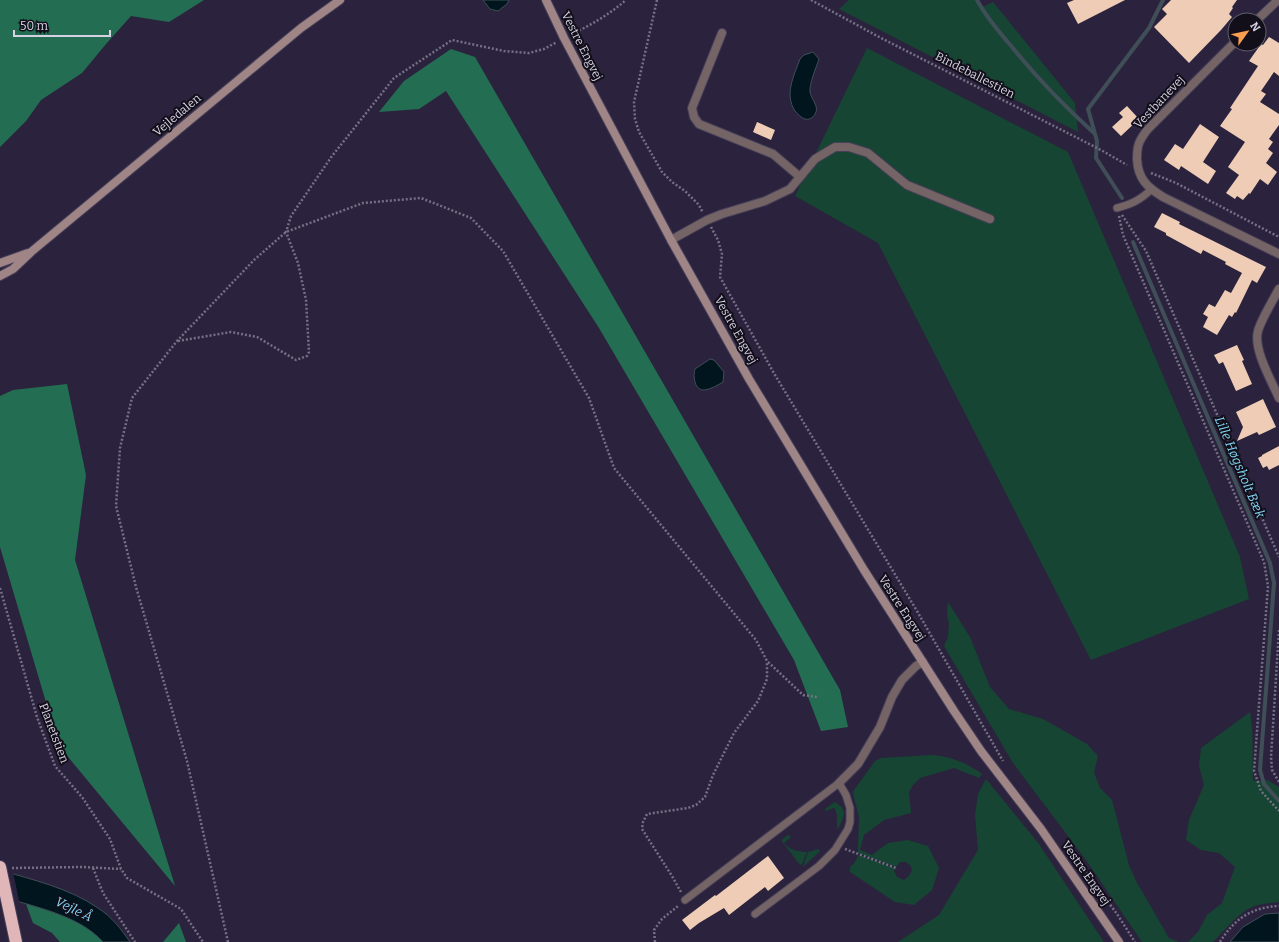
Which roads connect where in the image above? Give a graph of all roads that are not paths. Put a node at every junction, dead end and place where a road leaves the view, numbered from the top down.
1 (340, 0) edge
2 (546, 0) edge
3 (1278, 0) edge
4 (1265, 12) edge
5 (722, 33) dead end
6 (1227, 50) edge
7 (800, 177) junction
8 (1152, 190) junction
9 (1117, 208) road end
10 (990, 219) dead end
11 (671, 240) junction
12 (31, 252) junction
13 (1279, 254) edge
14 (0, 262) edge
15 (0, 276) edge
16 (1279, 289) edge
17 (1279, 398) edge
18 (923, 662) junction
19 (838, 783) junction
20 (4, 868) edge
21 (685, 900) road end
22 (755, 914) dead end
23 (16, 942) edge
24 (1119, 942) edge

1 - 12 street, Vejledalen
2 - 11 street, Vestre Engvej
3 - 4 street
5 - 7 street
6 - 8 street, Vestbanevej
7 - 10 street
7 - 11 street
8 - 9 lane
8 - 13 street, Vestbanevej
11 - 18 street, Vestre Engvej
12 - 14 street, Vejledalen
12 - 15 street, Vejledalen
16 - 17 street
18 - 19 street
18 - 24 street, Vestre Engvej
19 - 21 lane
19 - 22 lane
20 - 23 highway

